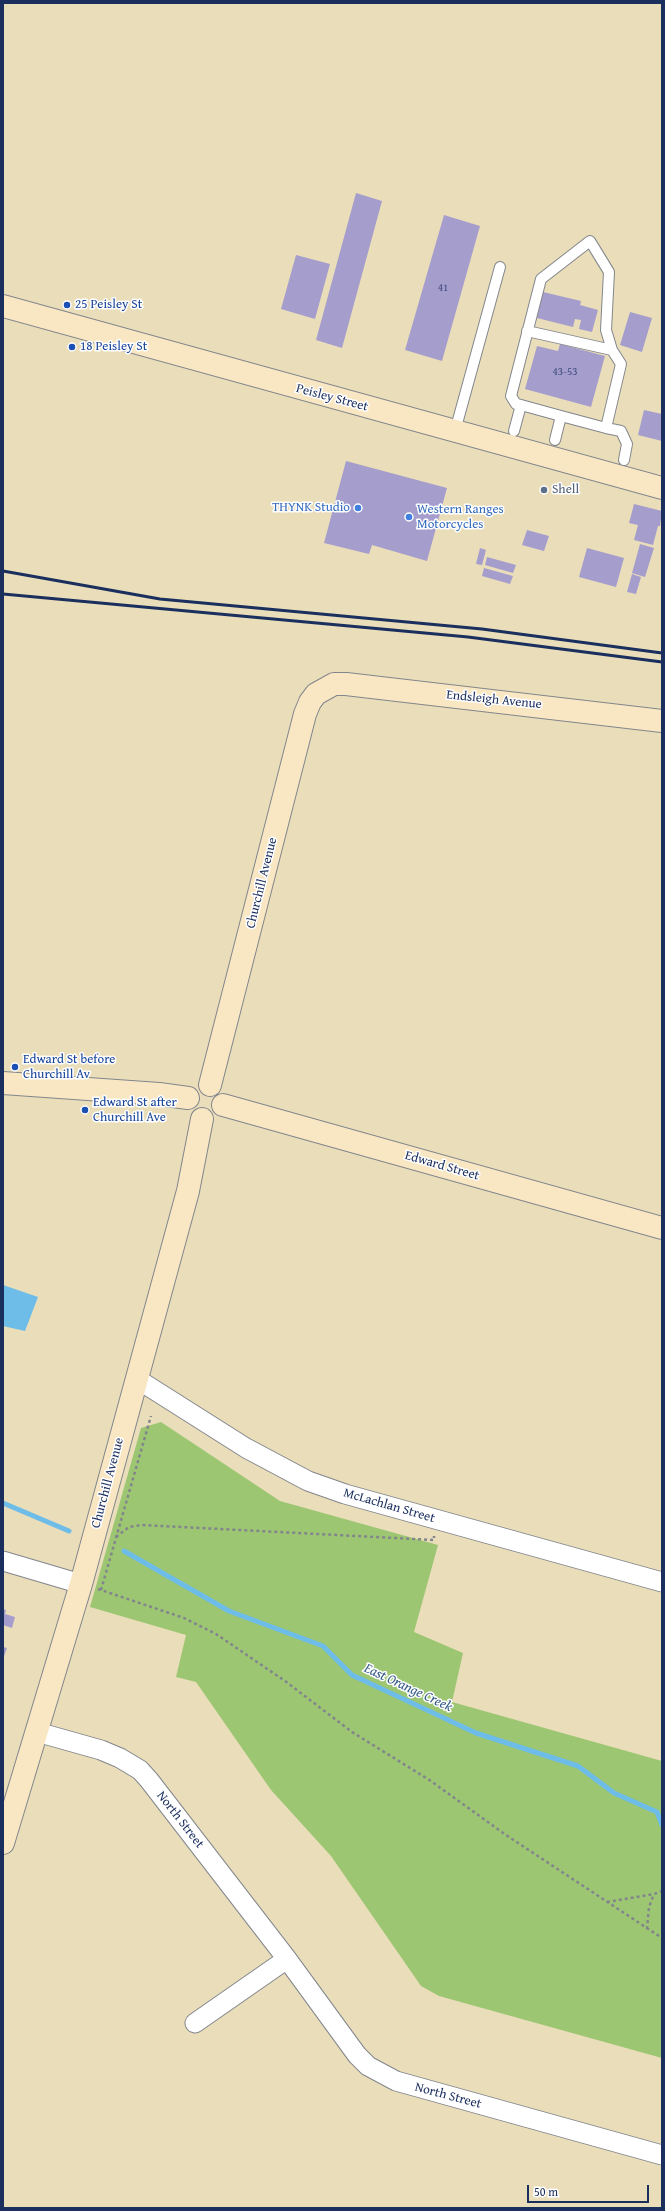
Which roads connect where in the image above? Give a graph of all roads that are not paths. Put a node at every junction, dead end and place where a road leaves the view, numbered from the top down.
1 (500, 266) dead end
2 (3, 306) edge
3 (527, 331) junction
4 (612, 350) junction
5 (521, 405) junction
6 (561, 416) junction
7 (606, 428) junction
8 (454, 431) junction
9 (514, 431) dead end
10 (555, 440) dead end
11 (624, 460) dead end
12 (662, 488) edge
13 (326, 688) joint
14 (662, 721) edge
15 (3, 1083) edge
16 (210, 1085) junction
17 (188, 1098) junction
18 (223, 1105) junction
19 (202, 1119) junction
20 (662, 1228) edge
21 (137, 1378) junction
22 (3, 1561) edge
23 (662, 1582) edge
24 (91, 1587) junction
25 (37, 1732) junction
26 (3, 1843) edge
27 (287, 1958) junction
28 (195, 2023) dead end
29 (662, 2155) edge

1 - 8 lane
2 - 8 street, Peisley Street
3 - 4 lane
3 - 4 lane
3 - 5 lane
4 - 7 lane
5 - 6 lane
5 - 9 lane
6 - 7 lane
6 - 10 lane
7 - 11 lane
8 - 12 street, Peisley Street
13 - 14 street, Endsleigh Avenue
13 - 16 street, Churchill Avenue
15 - 17 street
16 - 17 street
16 - 18 street
17 - 19 street
18 - 19 street
18 - 20 street, Edward Street
19 - 21 street, Churchill Avenue
21 - 23 street, McLachlan Street
21 - 24 street, Churchill Avenue
22 - 24 street
24 - 25 street, Churchill Avenue
25 - 26 street, Churchill Avenue
25 - 27 street, North Street
27 - 28 street
27 - 29 street, North Street

